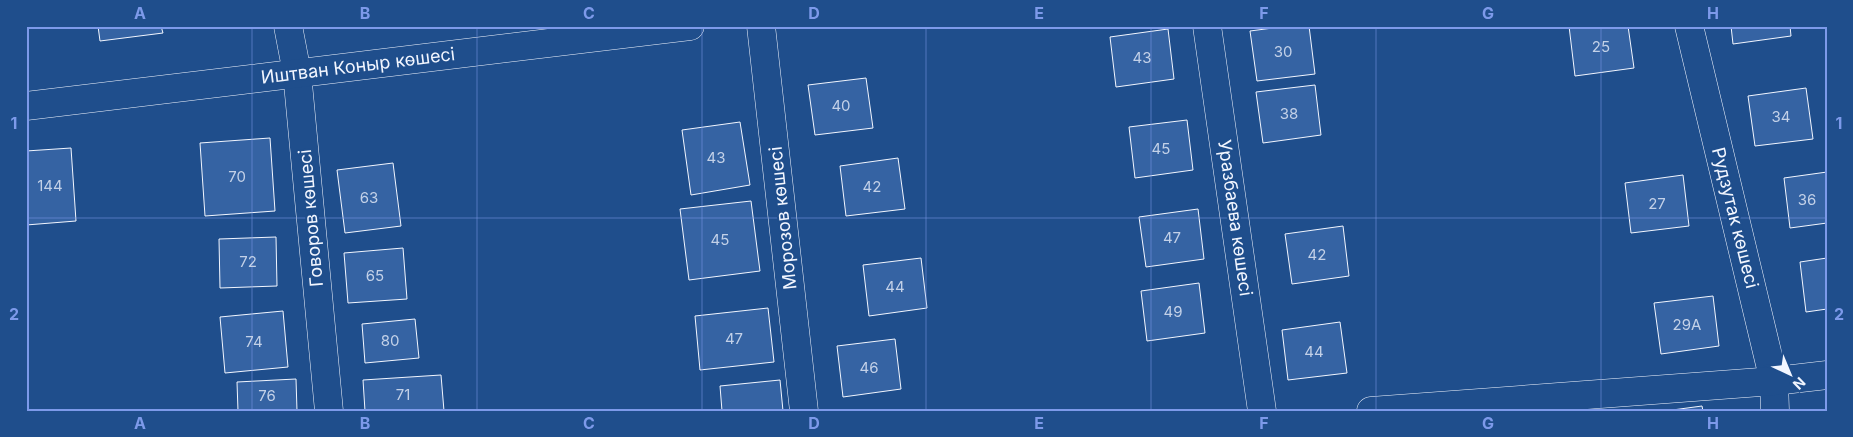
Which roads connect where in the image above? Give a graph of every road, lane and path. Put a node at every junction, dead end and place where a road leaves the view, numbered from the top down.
1 (288, 26) edge
2 (690, 26) edge
3 (761, 26) edge
4 (1208, 26) edge
5 (1688, 26) edge
6 (297, 73) junction
7 (26, 106) edge
8 (1827, 375) edge
9 (1774, 382) junction
10 (330, 411) edge
11 (804, 411) edge
12 (1262, 411) edge
13 (1371, 411) edge
14 (1775, 411) edge

1 - 6 street, Говоров көшесі
2 - 6 street, Иштван Коныр көшесі
3 - 11 street, Морозов көшесі
4 - 12 street, Уразбаева көшесі
5 - 9 street, Рудзутак көшесі
6 - 7 street, Иштван Коныр көшесі
6 - 10 street, Говоров көшесі
8 - 9 street
9 - 13 street
9 - 14 street, Рудзутак көшесі

